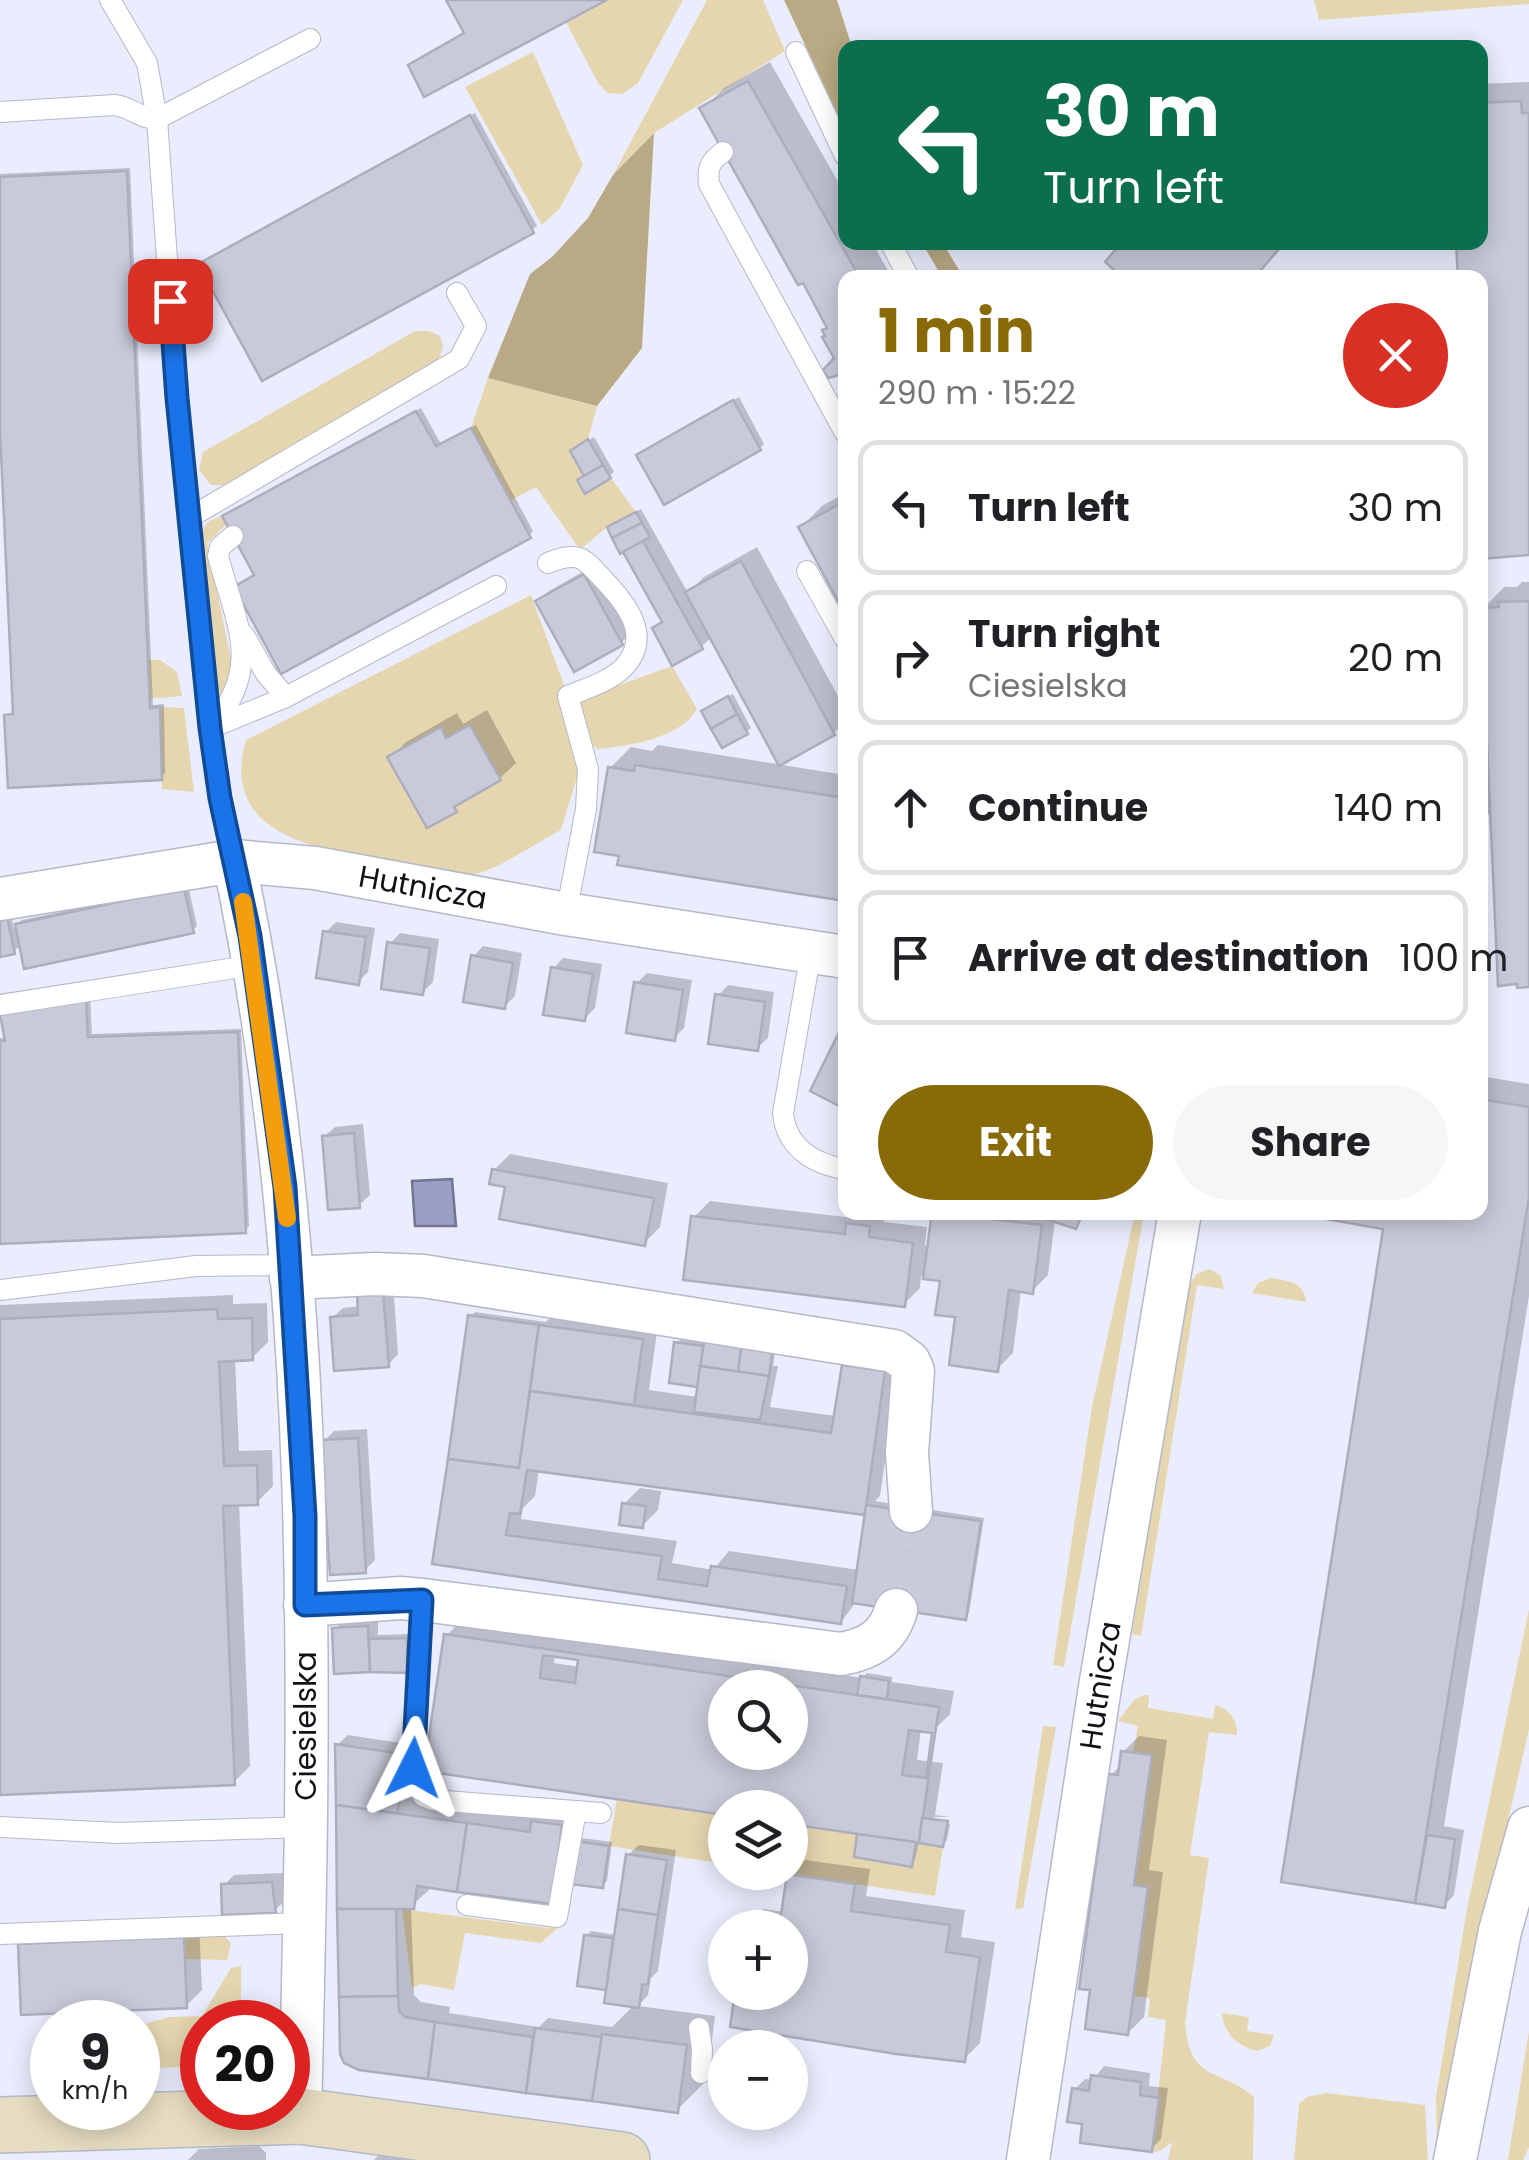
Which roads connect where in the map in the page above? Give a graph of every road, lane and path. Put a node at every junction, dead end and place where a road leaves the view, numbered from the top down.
1 (110, 0) edge
2 (310, 39) dead end
3 (796, 52) dead end
4 (0, 112) edge
5 (157, 119) junction
6 (838, 141) edge
7 (723, 152) dead end
8 (456, 293) dead end
9 (838, 420) edge
10 (188, 518) junction
11 (233, 536) dead end
12 (548, 562) dead end
13 (808, 571) dead end
14 (496, 586) dead end
15 (838, 626) edge
16 (241, 629) junction
17 (286, 697) junction
18 (210, 728) junction
19 (234, 861) junction
20 (0, 898) edge
21 (566, 914) junction
22 (828, 954) edge
23 (254, 965) junction
24 (0, 1006) edge
25 (838, 1166) edge
26 (1179, 1220) edge
27 (291, 1272) junction
28 (0, 1290) edge
29 (911, 1511) tunnel mouth
30 (422, 1600) junction
31 (305, 1605) junction
32 (896, 1610) tunnel mouth
33 (576, 1810) junction
34 (602, 1813) dead end
35 (0, 1827) edge
36 (306, 1827) junction
37 (1529, 1828) edge
38 (466, 1904) dead end
39 (305, 1923) junction
40 (0, 1934) edge
41 (698, 2028) dead end
42 (701, 2072) dead end
43 (0, 2125) edge
44 (301, 2138) edge
45 (622, 2160) edge
46 (1028, 2160) edge
47 (1455, 2160) edge

1 - 5 lane
2 - 5 lane
3 - 6 lane
4 - 5 lane
5 - 10 lane
7 - 9 lane
8 - 10 lane
10 - 18 lane
11 - 16 lane
12 - 21 lane
13 - 15 lane
14 - 17 lane
16 - 17 lane
16 - 18 lane
17 - 18 lane
18 - 19 lane
19 - 20 street, Hutnicza
19 - 21 street, Hutnicza
19 - 23 street, Ciesielska
21 - 22 street, Hutnicza
22 - 25 lane
23 - 24 lane
23 - 27 street, Ciesielska
26 - 46 street, Hutnicza
27 - 28 lane
27 - 29 street
27 - 31 street, Ciesielska
30 - 31 street
30 - 32 street
30 - 33 lane
31 - 36 street, Ciesielska
33 - 34 lane
33 - 38 lane
35 - 36 lane
36 - 39 street, Ciesielska
37 - 47 street
39 - 40 lane
39 - 44 street, Ciesielska
41 - 42 lane
43 - 44 street
44 - 45 street

